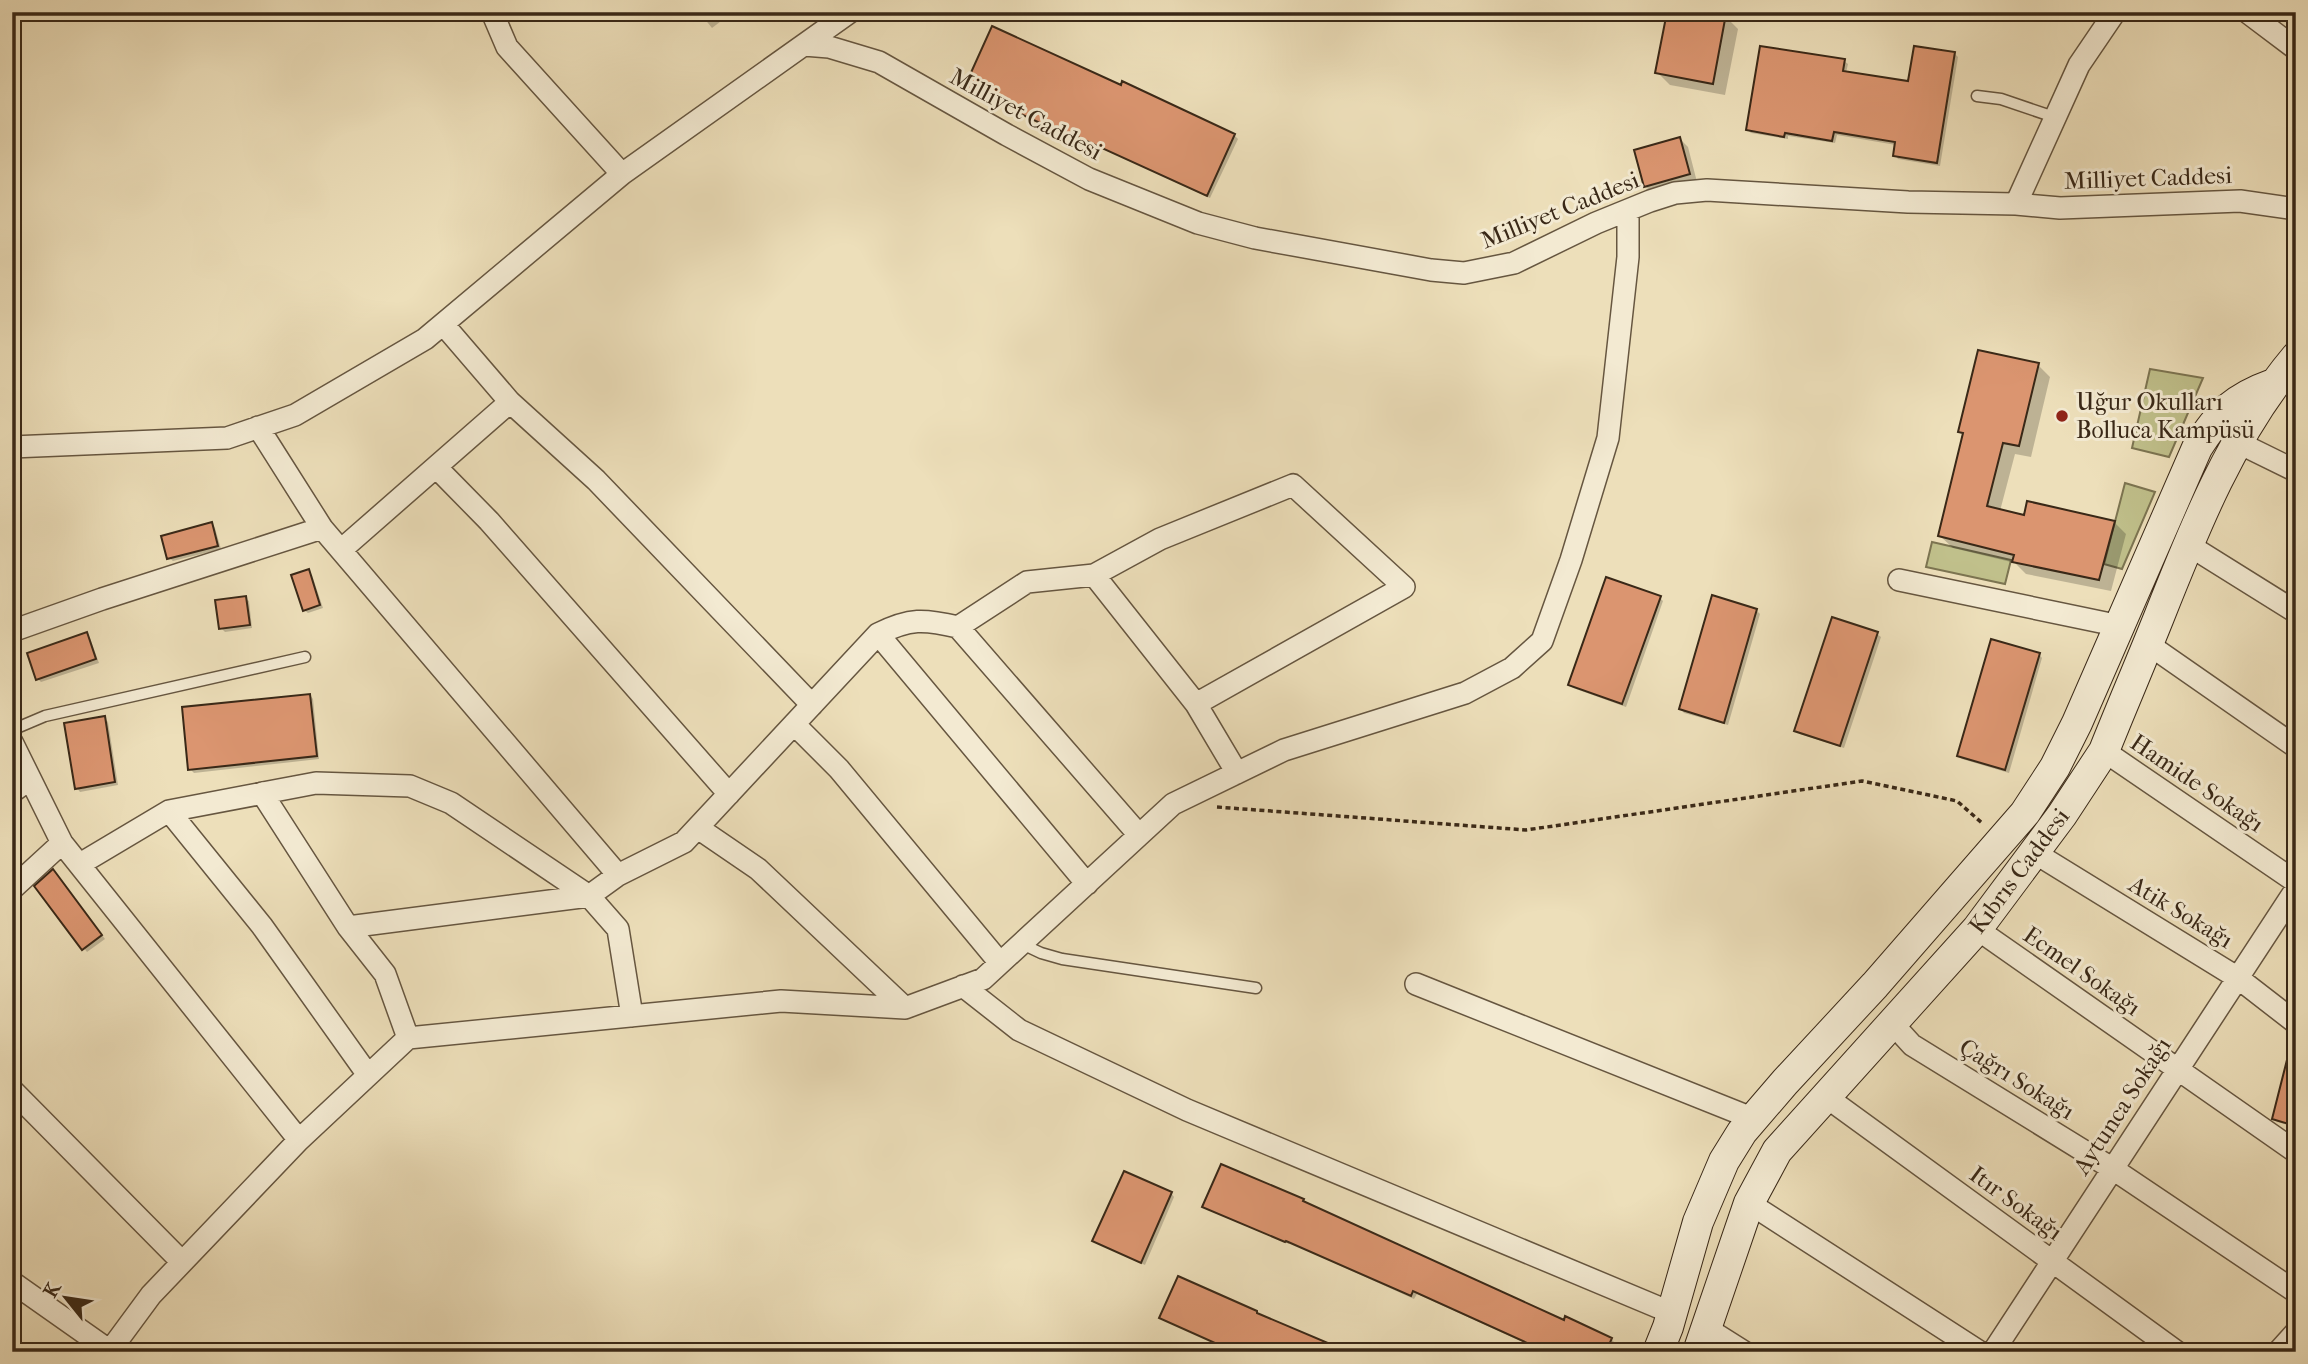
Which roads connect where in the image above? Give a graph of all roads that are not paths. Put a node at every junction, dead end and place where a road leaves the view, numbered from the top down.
1 (492, 12) edge
2 (850, 12) edge
3 (2115, 12) edge
4 (2247, 12) edge
5 (830, 19) edge
6 (804, 45) junction
7 (2296, 48) edge
8 (1977, 96) dead end
9 (2057, 118) junction
10 (622, 174) junction
11 (2017, 204) junction
12 (2296, 209) edge
13 (1628, 212) junction
14 (443, 324) junction
15 (2296, 357) edge
16 (2273, 384) junction
17 (510, 402) junction
18 (258, 427) junction
19 (2237, 442) junction
20 (12, 447) edge
21 (436, 467) junction
22 (2296, 471) edge
23 (322, 528) junction
24 (2187, 544) junction
25 (341, 550) junction
26 (1094, 575) junction
27 (1899, 580) dead end
28 (2296, 612) edge
29 (2120, 626) junction
30 (958, 627) junction
31 (12, 631) edge
32 (878, 634) junction
33 (2148, 644) junction
34 (305, 657) dead end
35 (1196, 704) junction
36 (812, 705) junction
37 (794, 724) junction
38 (12, 730) edge
39 (12, 743) edge
40 (2296, 747) edge
41 (2104, 751) junction
42 (1237, 773) junction
43 (30, 779) junction
44 (12, 792) edge
45 (262, 793) junction
46 (729, 794) junction
47 (169, 811) junction
48 (698, 828) junction
49 (1139, 835) junction
50 (62, 843) junction
51 (2035, 853) junction
52 (80, 864) junction
53 (618, 875) junction
54 (2296, 883) edge
55 (1087, 884) junction
56 (12, 889) edge
57 (2296, 889) edge
58 (589, 896) junction
59 (348, 927) junction
60 (1976, 929) junction
61 (1022, 944) junction
62 (1000, 963) junction
63 (2238, 978) junction
64 (1416, 984) dead end
65 (963, 986) junction
66 (1256, 988) dead end
67 (905, 1008) junction
68 (632, 1016) junction
69 (1891, 1022) junction
70 (2296, 1023) edge
71 (408, 1038) junction
72 (2178, 1069) junction
73 (368, 1075) junction
74 (12, 1090) edge
75 (1825, 1096) junction
76 (1754, 1119) junction
77 (299, 1140) junction
78 (2296, 1152) edge
79 (2113, 1169) junction
80 (1749, 1203) junction
81 (182, 1262) junction
82 (2052, 1262) junction
83 (12, 1282) edge
84 (2296, 1292) edge
85 (1672, 1313) junction
86 (2296, 1332) edge
87 (1702, 1340) edge
88 (110, 1351) edge
89 (1658, 1352) edge
90 (1744, 1352) edge
91 (1980, 1352) edge
92 (1993, 1352) edge
93 (2177, 1352) edge
94 (2277, 1352) edge

1 - 10 street
2 - 5 street
3 - 9 street
4 - 7 street
5 - 6 street
6 - 10 street
6 - 13 street, Milliyet Caddesi
8 - 9 lane
9 - 11 street
10 - 14 street
11 - 12 street, Milliyet Caddesi
11 - 13 street, Milliyet Caddesi
13 - 42 street
14 - 17 street
14 - 18 street
15 - 16 main road, Kıbrıs Caddesi
16 - 19 main road, Kıbrıs Caddesi
16 - 29 main road
17 - 21 street
17 - 36 street
18 - 20 street
18 - 23 street
19 - 22 street
19 - 24 main road, Kıbrıs Caddesi
21 - 25 street
21 - 46 street
23 - 25 street
23 - 31 street
24 - 28 street
24 - 33 main road, Kıbrıs Caddesi
25 - 53 street
26 - 30 street
26 - 35 street
26 - 35 street
27 - 29 street
29 - 76 main road
30 - 32 street
30 - 49 street
32 - 36 street
32 - 55 street
33 - 40 street
33 - 41 main road, Kıbrıs Caddesi
34 - 38 lane
35 - 42 street
36 - 37 street
37 - 46 street
37 - 62 street
39 - 43 street
41 - 51 main road, Kıbrıs Caddesi
41 - 54 street, Hamide Sokağı
42 - 49 street
43 - 44 street
43 - 50 street
45 - 47 street
45 - 58 street
45 - 59 street
46 - 48 street
47 - 52 street
47 - 73 street
48 - 53 street
48 - 67 street
49 - 55 street
50 - 52 street
50 - 56 street
51 - 60 main road, Kıbrıs Caddesi
51 - 63 street, Atik Sokağı
52 - 77 street
53 - 58 street
55 - 61 street
57 - 63 street, Aytunca Sokağı
58 - 59 street
58 - 68 street
59 - 71 street
60 - 69 main road, Kıbrıs Caddesi
60 - 72 street, Ecmel Sokağı
61 - 62 street
61 - 66 lane
62 - 65 street
63 - 70 street, Atik Sokağı
63 - 72 street, Aytunca Sokağı
64 - 76 street
65 - 67 street
65 - 85 street
67 - 68 street
68 - 71 street
69 - 75 main road, Kıbrıs Caddesi
69 - 79 street, Çağrı Sokağı
71 - 73 street
72 - 78 street, Ecmel Sokağı
72 - 79 street, Aytunca Sokağı
73 - 77 street
74 - 81 street
75 - 80 main road, Kıbrıs Caddesi
75 - 82 street, Itır Sokağı
76 - 85 main road
77 - 81 street
79 - 82 street, Aytunca Sokağı
79 - 84 street, Çağrı Sokağı
80 - 87 main road, Kıbrıs Caddesi
80 - 91 street
81 - 88 street
82 - 92 street, Aytunca Sokağı
82 - 93 street, Itır Sokağı
83 - 88 street
85 - 89 main road
86 - 94 street
87 - 90 street

